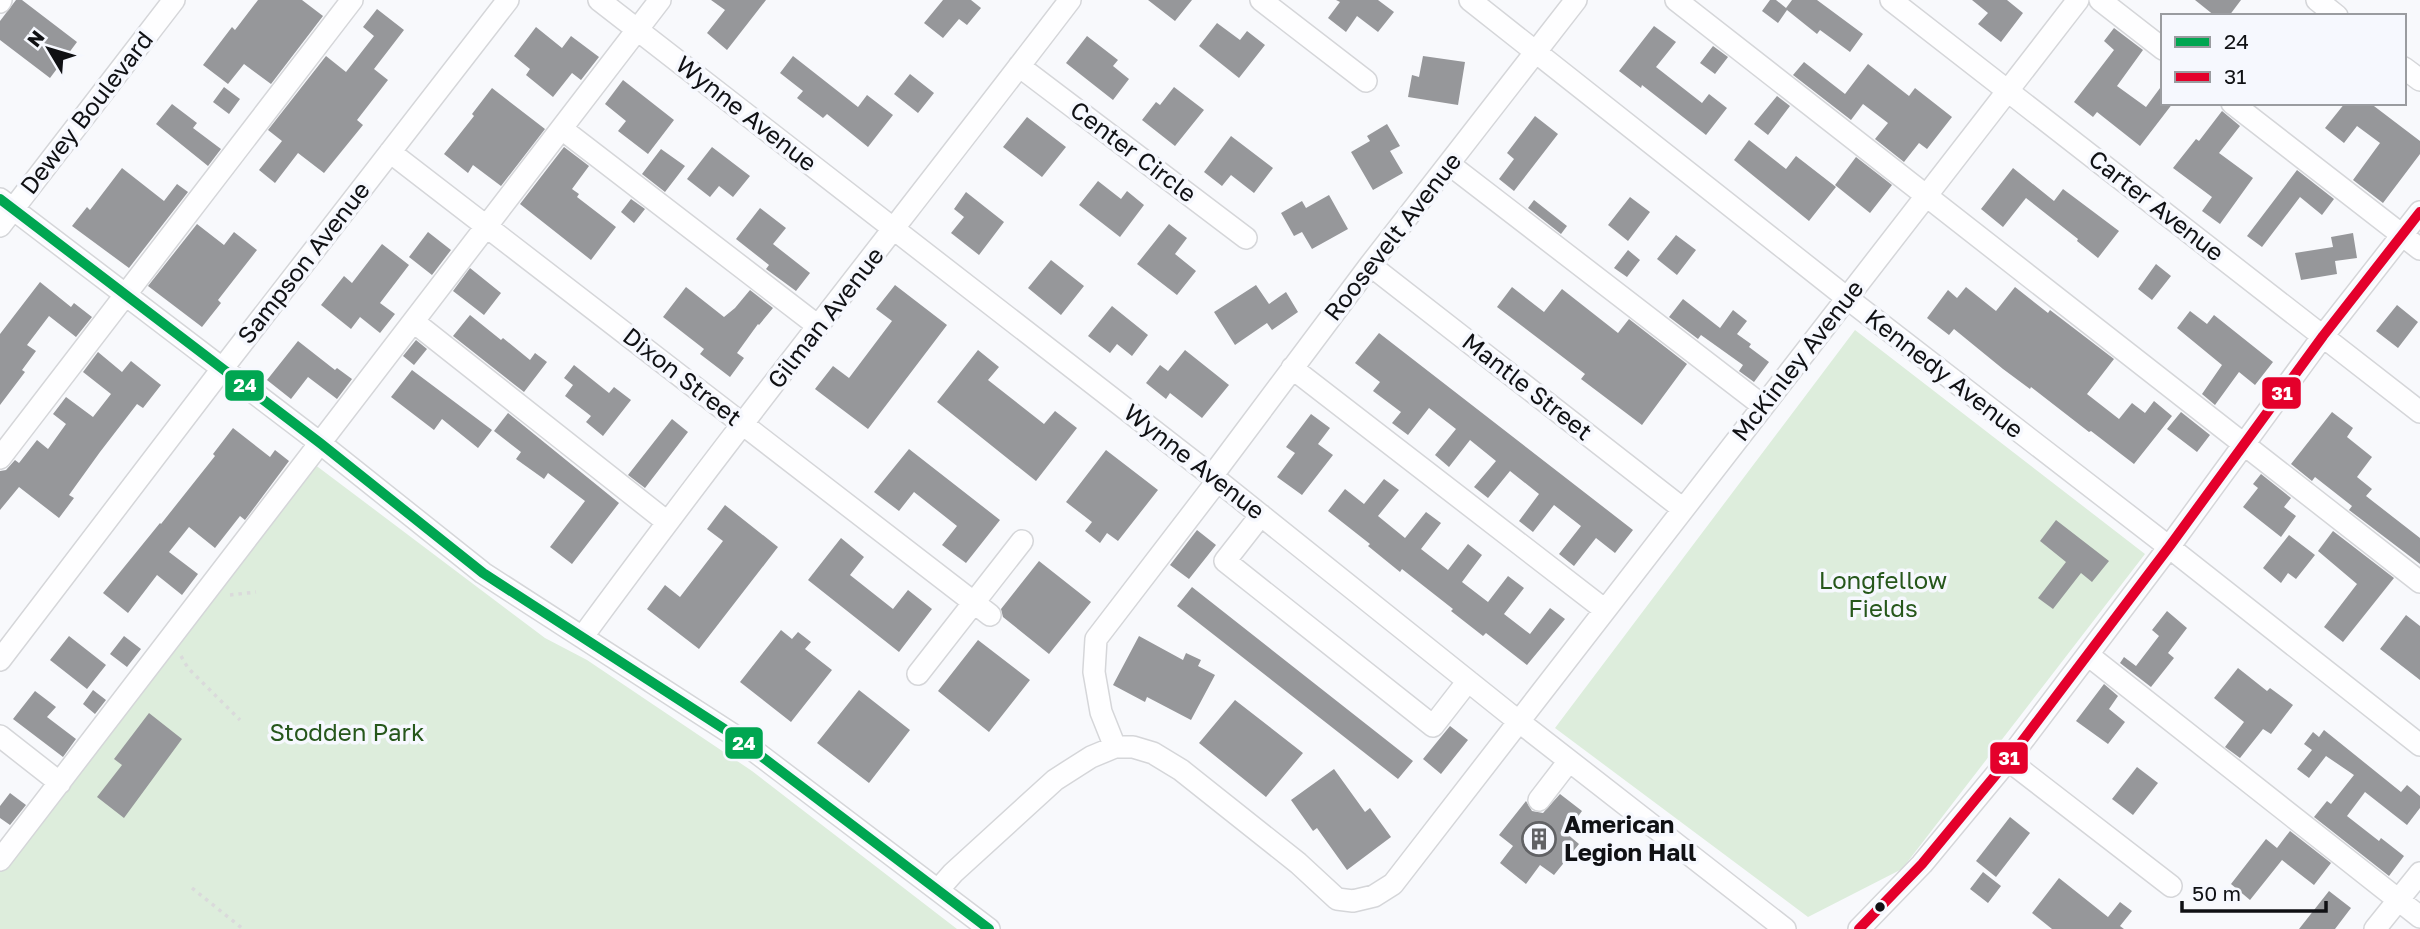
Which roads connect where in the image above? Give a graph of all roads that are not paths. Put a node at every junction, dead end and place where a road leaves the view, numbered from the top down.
1 (174, 0) edge
2 (352, 0) edge
3 (508, 0) edge
4 (599, 0) edge
5 (660, 0) edge
6 (1070, 0) edge
7 (1261, 0) edge
8 (1470, 0) edge
9 (1576, 0) edge
10 (1676, 0) edge
11 (1891, 0) edge
12 (2078, 0) edge
13 (2099, 0) edge
14 (2317, 0) edge
15 (2334, 14) edge
16 (637, 30) junction
17 (2161, 47) edge
18 (1537, 51) junction
19 (1019, 66) junction
20 (1366, 81) dead end
21 (2007, 91) junction
22 (2235, 105) edge
23 (562, 129) junction
24 (390, 152) junction
25 (1449, 164) junction
26 (1926, 195) junction
27 (4, 211) edge
28 (2420, 212) edge
29 (488, 227) junction
30 (894, 230) junction
31 (2402, 235) junction
32 (1246, 237) dead end
33 (2420, 250) edge
34 (1370, 265) junction
35 (124, 295) junction
36 (1847, 298) junction
37 (414, 322) junction
38 (818, 326) junction
39 (2323, 336) junction
40 (1292, 368) junction
41 (222, 369) junction
42 (1763, 406) junction
43 (2420, 412) edge
44 (743, 424) junction
45 (320, 443) junction
46 (2245, 443) junction
47 (0, 458) edge
48 (1215, 478) junction
49 (1683, 509) junction
50 (1261, 515) junction
51 (667, 522) junction
52 (1022, 541) dead end
53 (2169, 547) junction
54 (2420, 582) edge
55 (982, 609) junction
56 (1605, 610) junction
57 (583, 636) junction
58 (2088, 655) junction
59 (0, 660) edge
60 (918, 674) dead end
61 (1468, 681) junction
62 (1519, 722) junction
63 (0, 736) edge
64 (2420, 745) edge
65 (1115, 747) junction
66 (1569, 761) junction
67 (2008, 761) junction
68 (60, 783) junction
69 (1539, 800) dead end
70 (0, 860) edge
71 (2420, 873) edge
72 (2171, 886) dead end
73 (939, 890) junction
74 (2399, 900) junction
75 (2420, 917) edge
76 (989, 929) edge
77 (1785, 929) edge
78 (1859, 929) edge
79 (2375, 929) edge

1 - 27 street, Dewey Boulevard
2 - 35 street
3 - 24 street, Sampson Avenue
4 - 16 street, Wynne Avenue
5 - 16 street
6 - 19 street, Gilman Avenue
7 - 20 street
8 - 18 street, Kennedy Avenue
9 - 18 street, Roosevelt Avenue
10 - 26 street
11 - 21 street, Carter Avenue
12 - 21 street, McKinley Avenue
13 - 17 street
14 - 15 street
16 - 23 street
16 - 30 street, Wynne Avenue
18 - 25 street, Roosevelt Avenue
18 - 36 street, Kennedy Avenue
19 - 30 street, Gilman Avenue
19 - 32 street, Center Circle
21 - 26 street, McKinley Avenue
21 - 39 street, Carter Avenue
22 - 31 street
23 - 29 street
23 - 38 street
24 - 29 street, Dixon Street
24 - 41 street, Sampson Avenue
25 - 34 street, Roosevelt Avenue
25 - 42 street
26 - 36 street, McKinley Avenue
26 - 46 street
27 - 35 street
28 - 31 street
29 - 37 street
29 - 44 street, Dixon Street
30 - 38 street, Gilman Avenue
30 - 48 street, Wynne Avenue
31 - 33 street
31 - 39 street
34 - 40 street, Roosevelt Avenue
34 - 49 street, Mantle Street
35 - 41 street
35 - 47 street
36 - 42 street, McKinley Avenue
36 - 53 street, Kennedy Avenue
37 - 45 street
37 - 51 street
38 - 44 street, Gilman Avenue
39 - 43 street, Carter Avenue
39 - 46 street
40 - 48 street, Roosevelt Avenue
40 - 56 street
41 - 45 street
41 - 59 street, Sampson Avenue
42 - 49 street, McKinley Avenue
44 - 51 street, Gilman Avenue
44 - 55 street, Dixon Street
45 - 57 street
45 - 68 street
46 - 53 street
46 - 54 street
48 - 50 street, Wynne Avenue
48 - 65 street, Roosevelt Avenue
49 - 56 street, McKinley Avenue
50 - 61 street, Wynne Avenue
50 - 61 street
51 - 57 street, Gilman Avenue
52 - 55 street
53 - 58 street
53 - 64 street, Kennedy Avenue
55 - 60 street
56 - 62 street, McKinley Avenue
57 - 73 street
58 - 67 street
58 - 74 street
61 - 62 street, Wynne Avenue
62 - 65 street, McKinley Avenue
62 - 66 street, Wynne Avenue
63 - 68 street
65 - 73 street
66 - 69 street
66 - 77 street, Wynne Avenue
67 - 72 street
67 - 78 street
68 - 70 street
71 - 74 street
73 - 76 street
74 - 75 street
74 - 79 street

